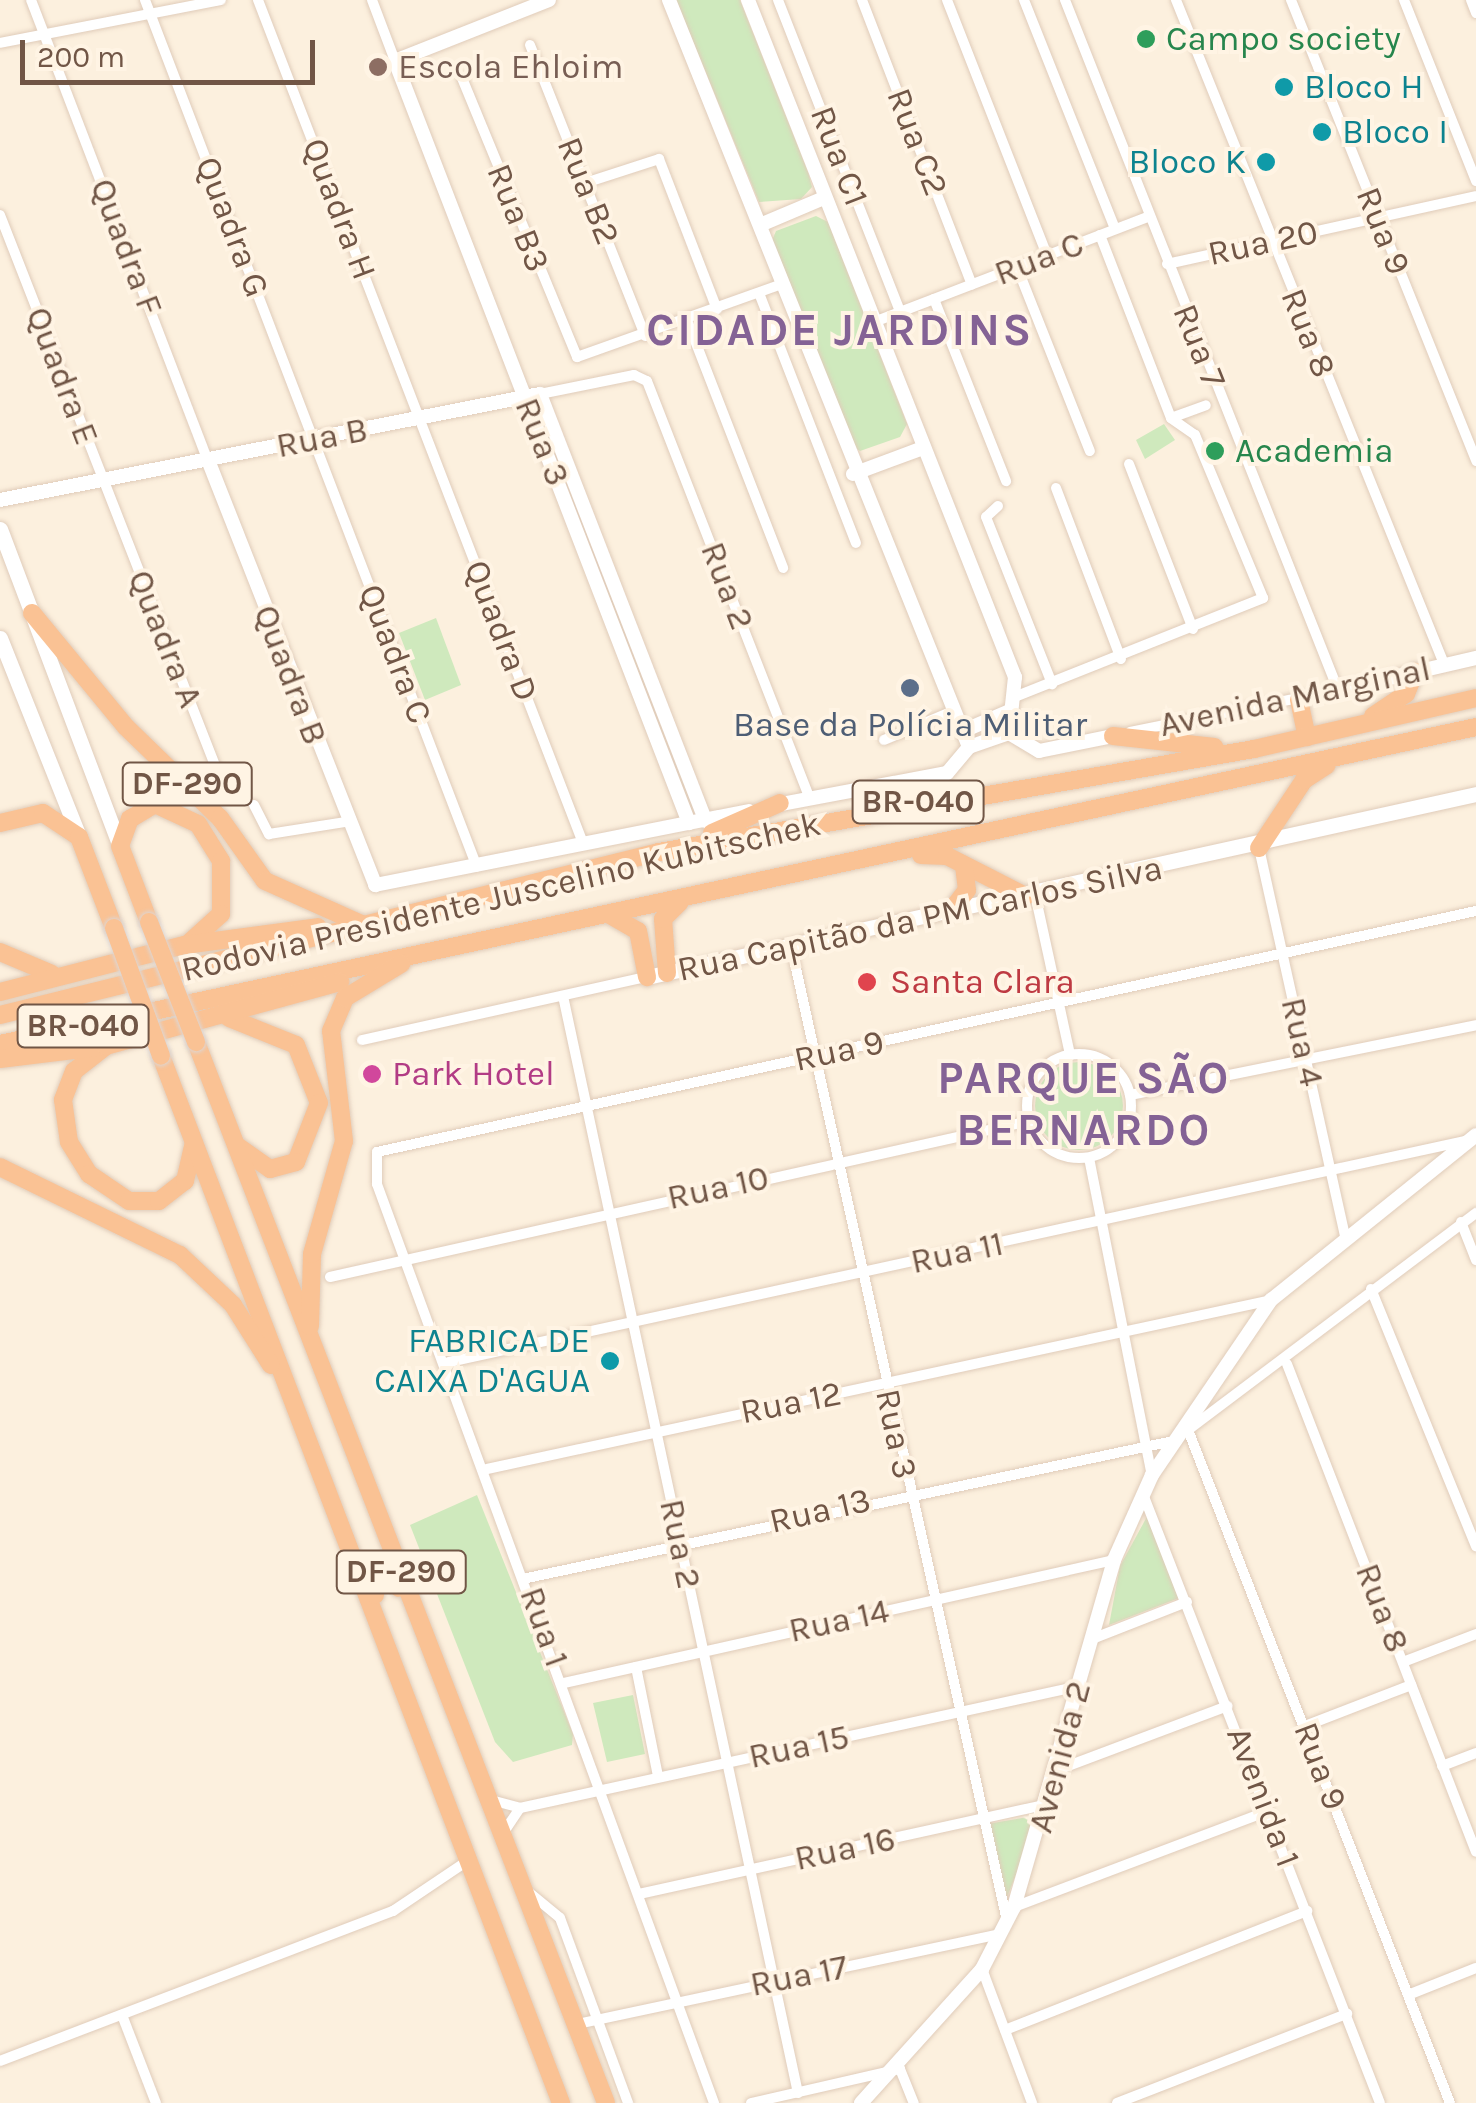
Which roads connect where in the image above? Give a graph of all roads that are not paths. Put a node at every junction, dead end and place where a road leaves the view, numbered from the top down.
1 (31, 0) edge
2 (146, 0) edge
3 (220, 0) edge
4 (258, 0) edge
5 (372, 0) edge
6 (550, 0) edge
7 (669, 0) edge
8 (748, 0) edge
9 (778, 0) edge
10 (862, 0) edge
11 (947, 0) edge
12 (1024, 0) edge
13 (1066, 0) edge
14 (1176, 0) edge
15 (1291, 0) edge
16 (1404, 0) edge
17 (1471, 0) edge
18 (1476, 13) edge
19 (151, 14) junction
20 (44, 35) junction
21 (0, 43) edge
22 (530, 45) dead end
23 (395, 61) junction
24 (462, 78) dead end
25 (1476, 182) edge
26 (585, 183) junction
27 (1476, 196) edge
28 (824, 198) junction
29 (0, 214) edge
30 (1148, 216) junction
31 (1377, 218) junction
32 (760, 225) junction
33 (1115, 230) junction
34 (1100, 235) junction
35 (1271, 241) junction
36 (1047, 256) junction
37 (1166, 264) junction
38 (1017, 268) junction
39 (782, 284) junction
40 (972, 285) junction
41 (759, 293) junction
42 (934, 300) junction
43 (717, 309) junction
44 (900, 312) junction
45 (687, 320) junction
46 (874, 322) junction
47 (645, 336) junction
48 (643, 377) joint
49 (532, 396) junction
50 (1206, 405) dead end
51 (420, 418) junction
52 (1171, 418) junction
53 (314, 440) junction
54 (923, 448) junction
55 (1090, 451) dead end
56 (208, 460) junction
57 (1476, 460) edge
58 (1130, 464) dead end
59 (853, 474) junction
60 (1006, 481) dead end
61 (103, 482) junction
62 (1056, 488) dead end
63 (0, 500) edge
64 (998, 506) dead end
65 (0, 529) edge
66 (856, 543) dead end
67 (783, 568) dead end
68 (615, 602) junction
69 (32, 613) junction
70 (1193, 629) junction
71 (0, 638) edge
72 (1476, 658) edge
73 (1121, 659) junction
74 (1444, 664) junction
75 (1415, 672) junction
76 (1052, 684) junction
77 (1338, 690) junction
78 (1018, 696) junction
79 (1476, 698) edge
80 (1298, 700) junction
81 (1010, 711) junction
82 (951, 712) junction
83 (1352, 726) junction
84 (1476, 727) edge
85 (963, 731) junction
86 (1009, 733) junction
87 (1113, 736) junction
88 (1308, 737) junction
89 (884, 740) dead end
90 (969, 747) junction
91 (1254, 749) junction
92 (1353, 754) junction
93 (1476, 794) edge
94 (227, 796) dead end
95 (809, 797) junction
96 (780, 803) junction
97 (254, 805) dead end
98 (706, 821) junction
99 (346, 822) junction
100 (0, 823) edge
101 (689, 823) junction
102 (78, 837) junction
103 (583, 843) junction
104 (120, 846) junction
105 (1259, 848) junction
106 (660, 852) junction
107 (896, 853) junction
108 (477, 867) junction
109 (964, 867) junction
110 (1030, 895) junction
111 (684, 899) junction
112 (952, 911) junction
113 (1476, 911) edge
114 (609, 914) junction
115 (362, 924) junction
116 (185, 945) junction
117 (790, 946) junction
118 (0, 952) edge
119 (1282, 954) junction
120 (406, 961) junction
121 (667, 973) junction
122 (53, 974) junction
123 (647, 977) junction
124 (0, 992) edge
125 (562, 996) junction
126 (1058, 1003) junction
127 (0, 1016) edge
128 (219, 1017) junction
129 (1476, 1025) edge
130 (362, 1040) dead end
131 (0, 1044) edge
132 (106, 1046) junction
133 (1070, 1055) junction
134 (814, 1056) junction
135 (0, 1059) edge
136 (1307, 1062) junction
137 (1130, 1096) junction
138 (584, 1104) junction
139 (1029, 1121) junction
140 (195, 1137) junction
141 (231, 1138) junction
142 (1470, 1138) edge
143 (378, 1152) joint
144 (1089, 1158) junction
145 (838, 1162) junction
146 (0, 1167) edge
147 (1331, 1172) junction
148 (1476, 1213) edge
149 (609, 1214) junction
150 (1101, 1222) junction
151 (1461, 1222) junction
152 (1345, 1236) junction
153 (407, 1256) junction
154 (1476, 1260) edge
155 (861, 1274) junction
156 (330, 1278) dead end
157 (1371, 1290) junction
158 (1271, 1300) junction
159 (631, 1322) junction
160 (1122, 1329) junction
161 (311, 1342) junction
162 (449, 1362) junction
163 (1287, 1364) junction
164 (886, 1384) junction
165 (295, 1406) junction
166 (655, 1430) junction
167 (1188, 1430) junction
168 (1145, 1442) junction
169 (1173, 1442) junction
170 (487, 1469) junction
171 (1152, 1475) junction
172 (908, 1491) junction
173 (1143, 1493) junction
174 (679, 1542) junction
175 (1476, 1546) edge
176 (1114, 1560) junction
177 (526, 1578) junction
178 (937, 1600) junction
179 (1187, 1602) junction
180 (1476, 1634) edge
181 (1092, 1640) junction
182 (703, 1650) junction
183 (434, 1659) junction
184 (1403, 1662) junction
185 (636, 1666) junction
186 (402, 1679) junction
187 (564, 1683) junction
188 (1411, 1684) junction
189 (1079, 1686) junction
190 (1228, 1706) junction
191 (961, 1712) junction
192 (1305, 1726) junction
193 (1476, 1753) edge
194 (728, 1762) junction
195 (1442, 1766) junction
196 (1060, 1769) junction
197 (658, 1776) junction
198 (602, 1788) junction
199 (491, 1800) junction
200 (1050, 1804) junction
201 (520, 1808) junction
202 (1268, 1811) junction
203 (984, 1819) junction
204 (503, 1834) junction
205 (1476, 1852) edge
206 (470, 1860) junction
207 (751, 1870) junction
208 (524, 1888) junction
209 (639, 1894) junction
210 (1014, 1906) junction
211 (1307, 1911) junction
212 (1004, 1928) junction
213 (1476, 1968) edge
214 (982, 1969) junction
215 (774, 1982) junction
216 (1408, 1995) junction
217 (677, 1998) junction
218 (1347, 2014) junction
219 (122, 2015) junction
220 (598, 2019) junction
221 (576, 2024) junction
222 (1005, 2030) junction
223 (0, 2061) edge
224 (900, 2069) junction
225 (798, 2093) junction
226 (156, 2103) edge
227 (562, 2103) edge
228 (606, 2103) edge
229 (628, 2103) edge
230 (714, 2103) edge
231 (751, 2103) edge
232 (861, 2103) edge
233 (914, 2103) edge
234 (1032, 2103) edge
235 (1117, 2103) edge
236 (1380, 2103) edge
237 (1450, 2103) edge

1 - 20 street, Quadra F
2 - 19 street, Quadra G
3 - 19 street
4 - 51 street, Quadra H
5 - 23 street
6 - 23 street
7 - 32 street
8 - 28 street
9 - 44 street, Rua C1
10 - 40 street, Rua C2
11 - 36 street
12 - 33 street
13 - 30 street, Rua 7
14 - 35 street, Rua 8
15 - 31 street, Rua 9
16 - 25 street
17 - 18 street
19 - 20 street
19 - 53 street, Quadra G
20 - 21 street
20 - 56 street, Quadra F
22 - 26 street, Rua B2
23 - 49 street, Rua 3
24 - 47 street, Rua B3
26 - 43 street
26 - 47 street, Rua B2
27 - 31 street, Rua 20
28 - 32 street
28 - 46 street
29 - 61 street, Quadra E
30 - 33 street, Rua C
30 - 37 street, Rua 7
31 - 35 street, Rua 20
31 - 57 street, Rua 9
32 - 39 street
33 - 34 street, Rua C
34 - 36 street, Rua C
34 - 52 street
35 - 37 street, Rua 20
35 - 74 street, Rua 8
36 - 38 street, Rua C
37 - 77 street, Rua 7
38 - 40 street, Rua C
38 - 55 street
39 - 41 street
39 - 59 street
40 - 42 street, Rua C
41 - 43 street
41 - 66 street
42 - 44 street, Rua C
42 - 60 street
43 - 45 street
44 - 46 street, Rua C
45 - 47 street
45 - 67 street
46 - 54 street
48 - 49 street, Rua B
48 - 95 street, Rua 2
49 - 51 street, Rua B
49 - 68 street, Rua 3
50 - 52 street
51 - 53 street, Rua B
51 - 103 street, Quadra D
52 - 70 street
53 - 56 street, Rua B
53 - 108 street, Quadra C
54 - 59 street
54 - 78 street
56 - 61 street, Rua B
56 - 99 street, Quadra B
58 - 70 street
59 - 82 street
61 - 63 street, Rua B
61 - 94 street, Quadra A
62 - 73 street
64 - 76 street
65 - 69 main road, DF-290
68 - 98 street, Rua 3
68 - 101 street, Rua 3
69 - 104 main road, DF-290
69 - 115 highway, DF-290
70 - 73 street
71 - 102 main road, DF-290
72 - 74 street, Avenida Marginal
73 - 76 street
74 - 75 street, Avenida Marginal
75 - 77 street, Avenida Marginal
75 - 83 highway
76 - 78 street
77 - 80 street, Avenida Marginal
78 - 81 street
79 - 83 highway, Rodovia Presidente Juscelino Kubitschek / BR-040
80 - 87 street, Avenida Marginal
80 - 88 highway
81 - 85 street
81 - 86 street
82 - 85 street
82 - 89 street
83 - 88 highway, Rodovia Presidente Juscelino Kubitschek / BR-040
84 - 92 highway, Rodovia Presidente Juscelino Kubitschek / BR-040
85 - 90 street
86 - 87 street
86 - 90 street
87 - 91 highway
88 - 91 highway, Rodovia Presidente Juscelino Kubitschek / BR-040
90 - 95 street
91 - 106 highway, Rodovia Presidente Juscelino Kubitschek / BR-040
92 - 105 highway
92 - 107 highway, Rodovia Presidente Juscelino Kubitschek / BR-040
93 - 105 main road, Rua Capitão da PM Carlos Silva
95 - 96 street
96 - 98 street
96 - 106 highway
97 - 99 street
98 - 101 street
99 - 108 street, Quadra B
100 - 102 highway
101 - 103 street
102 - 140 highway, DF-290, bridge
103 - 108 street
104 - 116 highway, DF-290
104 - 141 highway, DF-290, bridge
105 - 110 main road, Rua Capitão da PM Carlos Silva
105 - 119 street, Rua 4
106 - 115 highway, Rodovia Presidente Juscelino Kubitschek / BR-040
107 - 109 highway
107 - 111 highway, Rodovia Presidente Juscelino Kubitschek / BR-040
109 - 110 highway
109 - 112 highway
110 - 112 main road, Rua Capitão da PM Carlos Silva
110 - 126 street
111 - 114 highway, Rodovia Presidente Juscelino Kubitschek / BR-040
111 - 121 highway
112 - 117 main road, Rua Capitão da PM Carlos Silva
113 - 119 street, Rua 9
114 - 120 highway, Rodovia Presidente Juscelino Kubitschek / BR-040
114 - 123 highway
115 - 116 highway
115 - 127 highway, Rodovia Presidente Juscelino Kubitschek / BR-040
116 - 122 highway
117 - 121 main road, Rua Capitão da PM Carlos Silva
117 - 134 street, Rua 3
118 - 122 highway
119 - 126 street, Rua 9
119 - 136 street, Rua 4
120 - 128 highway
120 - 131 highway, Rodovia Presidente Juscelino Kubitschek / BR-040
120 - 161 highway, DF-290
121 - 123 main road, Rua Capitão da PM Carlos Silva
122 - 124 highway
123 - 125 street, Rua Capitão da PM Carlos Silva
125 - 130 street, Rua Capitão da PM Carlos Silva
125 - 138 street, Rua 2
126 - 133 street
126 - 134 street, Rua 9
128 - 132 highway
128 - 141 highway
129 - 136 street
132 - 135 highway
132 - 140 highway
133 - 137 street
133 - 139 street
134 - 138 street, Rua 9
134 - 145 street, Rua 3
136 - 137 street
136 - 147 street, Rua 4
137 - 144 street
138 - 143 street, Rua 9
138 - 149 street, Rua 2
139 - 144 street
139 - 145 street, Rua 10
140 - 165 highway, DF-290
141 - 161 highway, DF-290
142 - 147 street, Rua 11
142 - 152 street, Avenida 2
143 - 153 street, Rua 1
144 - 150 street
145 - 149 street, Rua 10
145 - 155 street, Rua 3
146 - 165 highway
147 - 150 street, Rua 11
147 - 152 street, Rua 4
148 - 151 street, Avenida 2
149 - 153 street, Rua 10
149 - 159 street, Rua 2
150 - 155 street, Rua 11
150 - 160 street
151 - 154 street
151 - 157 street, Avenida 2
152 - 158 street, Avenida 2
153 - 156 street, Rua 10
153 - 162 street, Rua 1
155 - 159 street, Rua 11
155 - 164 street, Rua 3
157 - 163 street, Avenida 2
157 - 175 street
158 - 160 street, Rua 12
158 - 167 street, Avenida 2
159 - 162 street, Rua 11
159 - 166 street, Rua 2
160 - 164 street, Rua 12
160 - 168 street
161 - 183 highway, DF-290
162 - 170 street, Rua 1
163 - 167 street, Avenida 2
163 - 184 street, Rua 8
164 - 166 street, Rua 12
164 - 172 street, Rua 3
165 - 186 highway, DF-290
166 - 170 street, Rua 12
166 - 174 street, Rua 2
167 - 169 street, Avenida 2
167 - 192 street, Rua 9
168 - 169 street, Rua 13
168 - 171 street
168 - 172 street, Rua 13
169 - 171 street, Avenida 2
170 - 177 street, Rua 1
171 - 173 street, Avenida 2
172 - 174 street, Rua 13
172 - 178 street, Rua 3
173 - 176 street, Avenida 2
173 - 179 street, Avenida 1
174 - 177 street, Rua 13
174 - 182 street, Rua 2
176 - 178 street, Rua 14
176 - 181 street, Avenida 2
177 - 187 street, Rua 1
178 - 182 street, Rua 14
178 - 191 street, Rua 3
179 - 181 street
179 - 190 street, Avenida 1
180 - 184 street
181 - 189 street, Avenida 2
182 - 185 street, Rua 14
182 - 194 street, Rua 2
183 - 186 highway
183 - 199 highway, DF-290
184 - 188 street, Rua 8
185 - 187 street, Rua 14
185 - 197 street
186 - 206 highway, DF-290
187 - 198 street, Rua 1
188 - 192 street
188 - 195 street, Rua 8
189 - 191 street, Rua 15
189 - 196 street, Avenida 2
190 - 196 street
190 - 202 street, Avenida 1
191 - 194 street, Rua 15
191 - 203 street, Rua 3
192 - 216 street, Rua 9
193 - 195 street
194 - 197 street, Rua 15
194 - 207 street, Rua 2
195 - 205 street, Rua 8
196 - 200 street, Avenida 2
197 - 198 street, Rua 15
198 - 201 street, Rua 15
198 - 209 street, Rua 1
199 - 201 street
199 - 204 highway, DF-290
200 - 203 street, Rua 16
200 - 210 street, Avenida 2
201 - 204 street
202 - 210 street
202 - 211 street, Avenida 1
203 - 207 street, Rua 16
203 - 212 street, Rua 3
204 - 208 highway, DF-290
206 - 219 street
206 - 227 highway, DF-290
207 - 209 street, Rua 16
207 - 215 street, Rua 2
208 - 220 street
208 - 221 highway, DF-290
209 - 217 street, Rua 1
210 - 212 street, Avenida 2
211 - 218 street, Avenida 1
211 - 222 street
212 - 214 street, Avenida 2
212 - 215 street, Rua 17
213 - 216 street
214 - 222 street
214 - 224 street, Avenida 2
215 - 217 street, Rua 17
215 - 225 street, Rua 2
216 - 237 street, Rua 9
217 - 220 street, Rua 17
217 - 230 street, Rua 1
218 - 235 street
218 - 236 street, Avenida 1
219 - 223 street
219 - 226 street
220 - 221 street, Rua 17
220 - 229 street
221 - 228 highway, DF-290
222 - 234 street
224 - 225 street
224 - 232 street, Avenida 2
224 - 233 street
225 - 231 street

